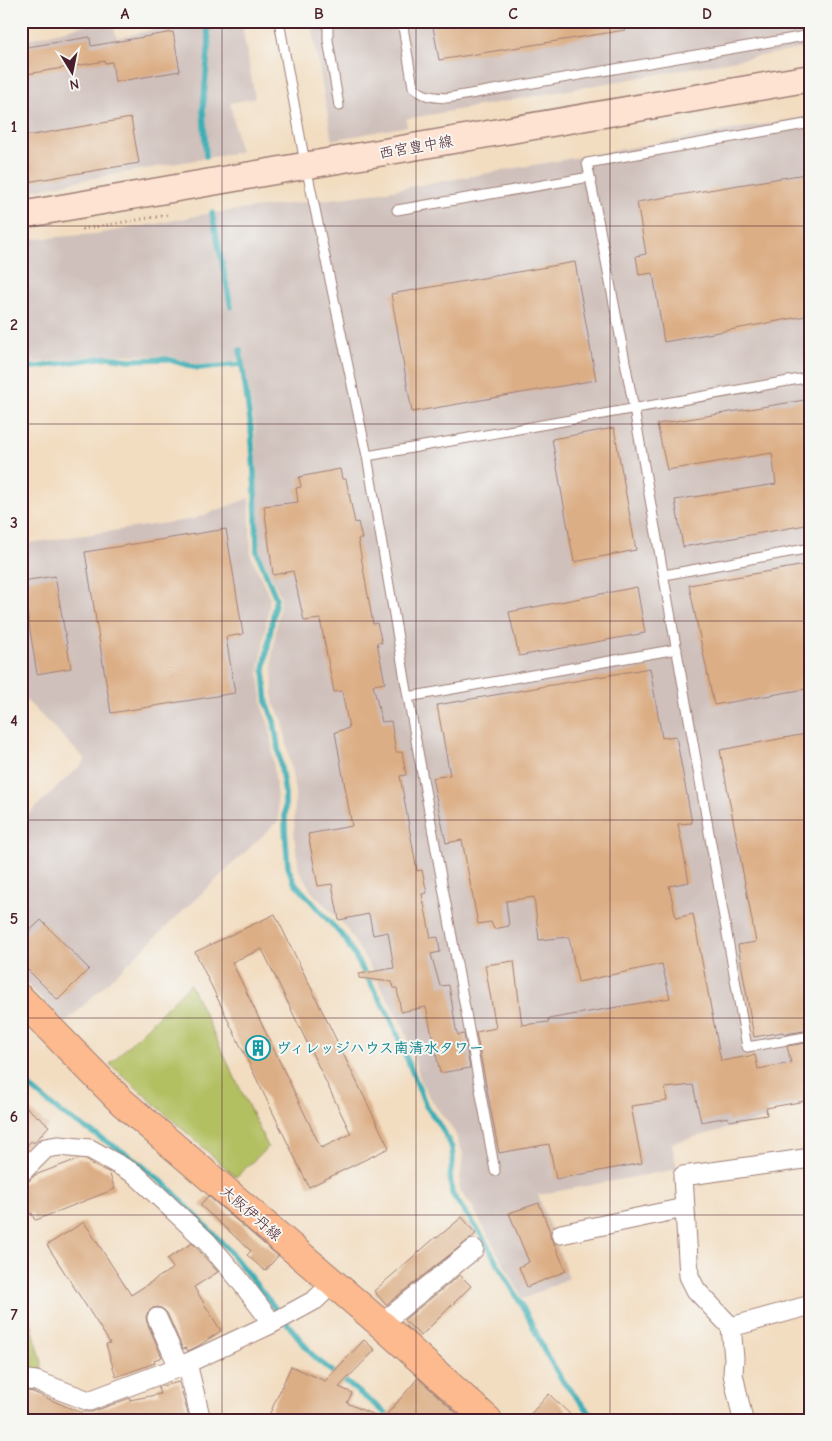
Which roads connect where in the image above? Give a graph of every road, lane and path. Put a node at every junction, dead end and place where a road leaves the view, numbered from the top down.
1 (279, 21) edge
2 (328, 21) edge
3 (402, 21) edge
4 (811, 35) edge
5 (811, 78) edge
6 (340, 106) dead end
7 (811, 123) edge
8 (306, 166) junction
9 (590, 177) junction
10 (397, 210) dead end
11 (21, 215) edge
12 (811, 377) edge
13 (634, 409) junction
14 (367, 456) junction
15 (811, 548) edge
16 (664, 575) junction
17 (677, 649) junction
18 (408, 697) junction
19 (21, 999) edge
20 (811, 1036) edge
21 (811, 1158) edge
22 (495, 1171) dead end
23 (21, 1173) edge
24 (684, 1208) junction
25 (561, 1234) dead end
26 (474, 1249) dead end
27 (332, 1284) junction
28 (811, 1305) edge
29 (157, 1318) dead end
30 (271, 1324) junction
31 (380, 1324) junction
32 (731, 1327) junction
33 (183, 1365) junction
34 (21, 1379) edge
35 (201, 1420) edge
36 (488, 1420) edge
37 (743, 1420) edge

1 - 8 lane
2 - 6 lane
3 - 4 lane
5 - 8 main road, 西宮豊中線
7 - 9 lane
8 - 11 main road, 西宮豊中線
8 - 14 lane
9 - 10 lane
9 - 13 lane
12 - 13 lane
13 - 14 lane
13 - 16 lane
14 - 18 lane
15 - 16 lane
16 - 17 lane
17 - 18 lane
17 - 20 lane
18 - 22 lane
19 - 27 main road, 大阪伊丹線
21 - 24 street
23 - 30 street
24 - 25 street
24 - 32 street
26 - 31 street
27 - 30 street
27 - 31 main road, 大阪伊丹線
28 - 32 street
29 - 33 street
30 - 33 street
31 - 36 main road, 大阪伊丹線
32 - 37 street
33 - 34 street
33 - 35 street

